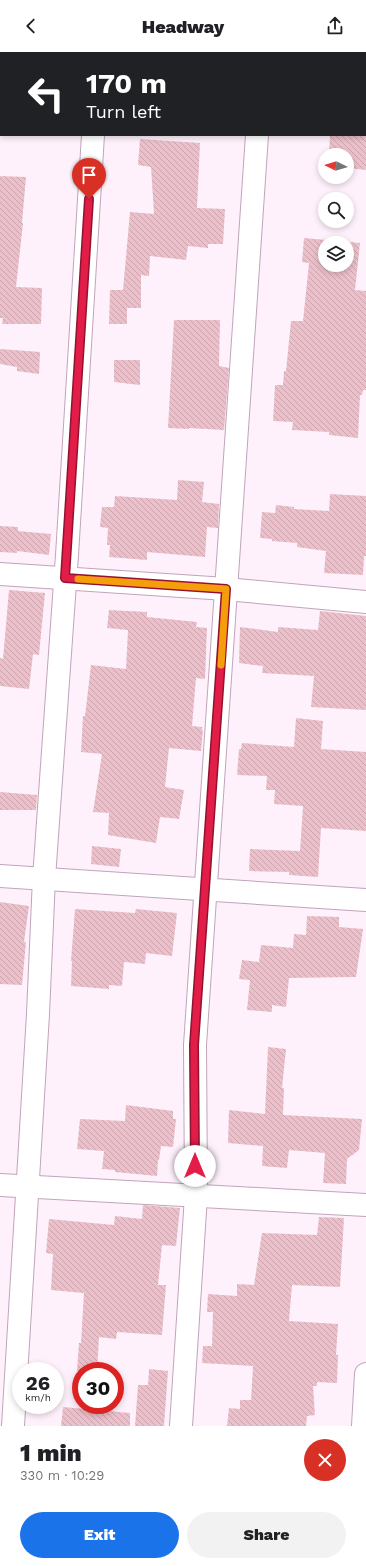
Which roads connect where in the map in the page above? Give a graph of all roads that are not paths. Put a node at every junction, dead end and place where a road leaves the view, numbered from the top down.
1 (93, 136) edge
2 (257, 136) edge
3 (0, 574) edge
4 (65, 578) junction
5 (226, 589) junction
6 (366, 602) edge
7 (0, 876) edge
8 (44, 878) junction
9 (205, 889) junction
10 (366, 900) edge
11 (0, 1185) edge
12 (28, 1187) junction
13 (196, 1196) junction
14 (366, 1205) edge
15 (366, 1374) edge
16 (13, 1426) edge
17 (180, 1426) edge
18 (363, 1426) edge

1 - 4 street
2 - 5 street
3 - 4 street
4 - 5 street
4 - 8 street
5 - 6 street
5 - 9 street
7 - 8 street
8 - 9 street
8 - 12 street
9 - 10 street
9 - 13 street
11 - 12 street
12 - 13 street
12 - 16 street
13 - 14 street
13 - 17 street
15 - 18 street

